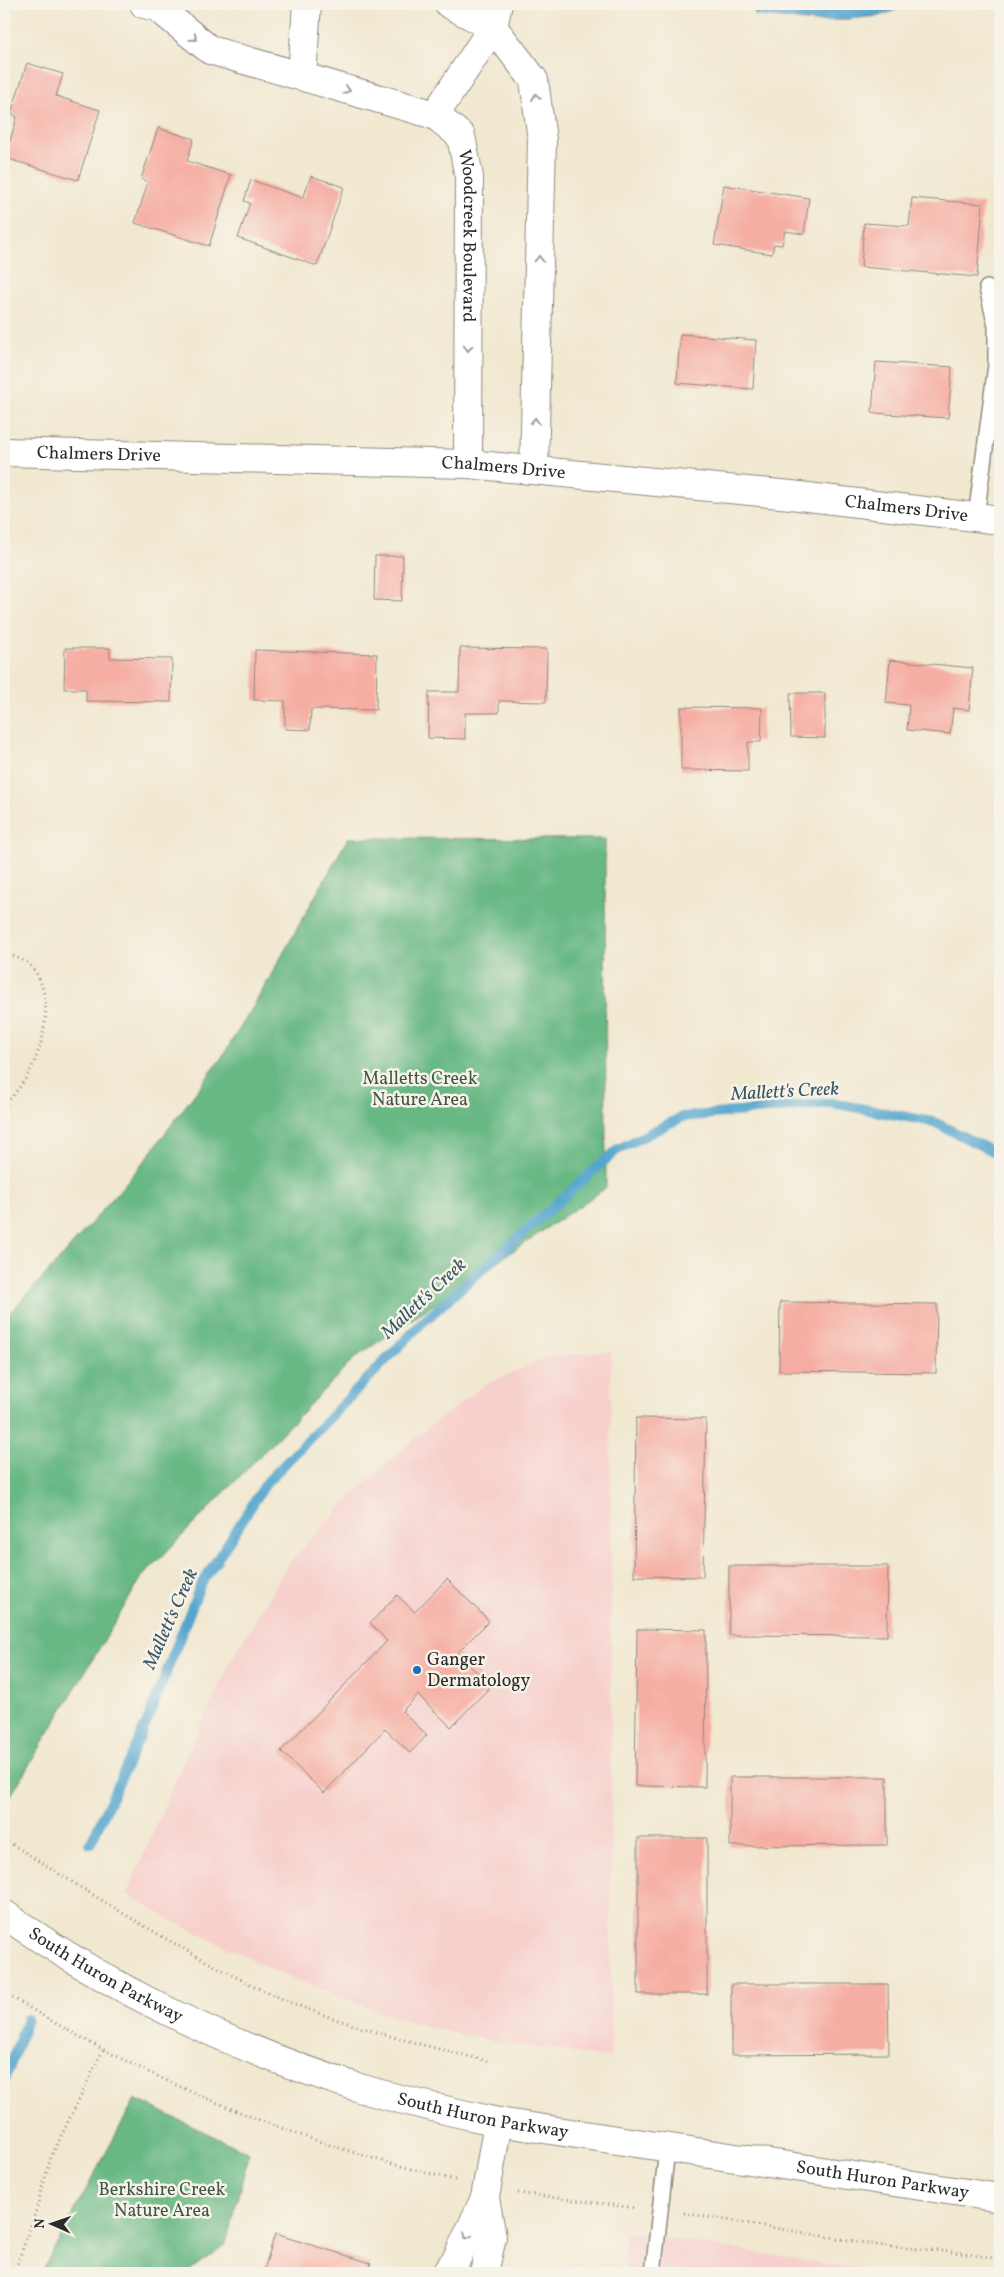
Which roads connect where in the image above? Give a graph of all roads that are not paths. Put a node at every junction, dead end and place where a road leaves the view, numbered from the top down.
1 (155, 4) edge
2 (307, 4) edge
3 (449, 4) edge
4 (495, 15) edge
5 (302, 76) junction
6 (435, 115) junction
7 (988, 288) dead end
8 (4, 452) edge
9 (468, 464) junction
10 (534, 470) junction
11 (988, 519) edge
12 (4, 1914) edge
13 (498, 2122) junction
14 (667, 2149) junction
15 (485, 2198) junction
16 (1000, 2198) edge
17 (446, 2273) edge
18 (484, 2273) edge
19 (653, 2273) edge

1 -> 5 street, Woodcreek Boulevard
2 - 5 street
3 - 4 street
4 - 6 street
10 -> 4 street
5 -> 6 street, Woodcreek Boulevard
6 -> 9 street, Woodcreek Boulevard
7 - 11 lane
8 - 9 street, Chalmers Drive
9 - 10 street, Chalmers Drive
10 - 11 street, Chalmers Drive
12 - 13 street, South Huron Parkway
13 - 14 street, South Huron Parkway
13 - 15 street
14 - 16 street, South Huron Parkway
14 - 19 lane
15 -> 17 street
15 - 18 street

